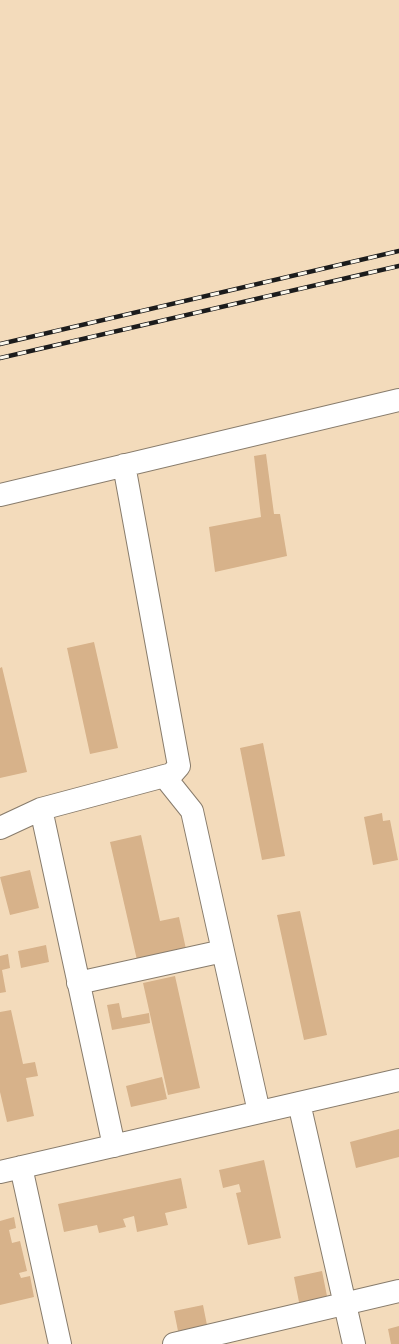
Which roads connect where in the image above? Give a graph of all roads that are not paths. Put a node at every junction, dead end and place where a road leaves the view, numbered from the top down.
1 (399, 400) edge
2 (124, 465) junction
3 (0, 495) edge
4 (164, 776) junction
5 (41, 809) junction
6 (0, 828) edge
7 (223, 950) junction
8 (78, 983) junction
9 (399, 1080) edge
10 (299, 1103) junction
11 (259, 1112) junction
12 (114, 1146) junction
13 (10, 1170) edge
14 (399, 1291) edge
15 (344, 1304) junction
16 (60, 1344) edge
17 (174, 1344) edge
18 (354, 1344) edge

1 - 2 street
2 - 3 street
2 - 4 street
4 - 5 street
4 - 7 street
5 - 6 street
5 - 8 street
7 - 8 street
7 - 11 street
8 - 12 street
9 - 10 street
10 - 11 street
10 - 15 street
11 - 12 street
12 - 13 street
13 - 16 street
14 - 15 street
15 - 17 street
15 - 18 street

